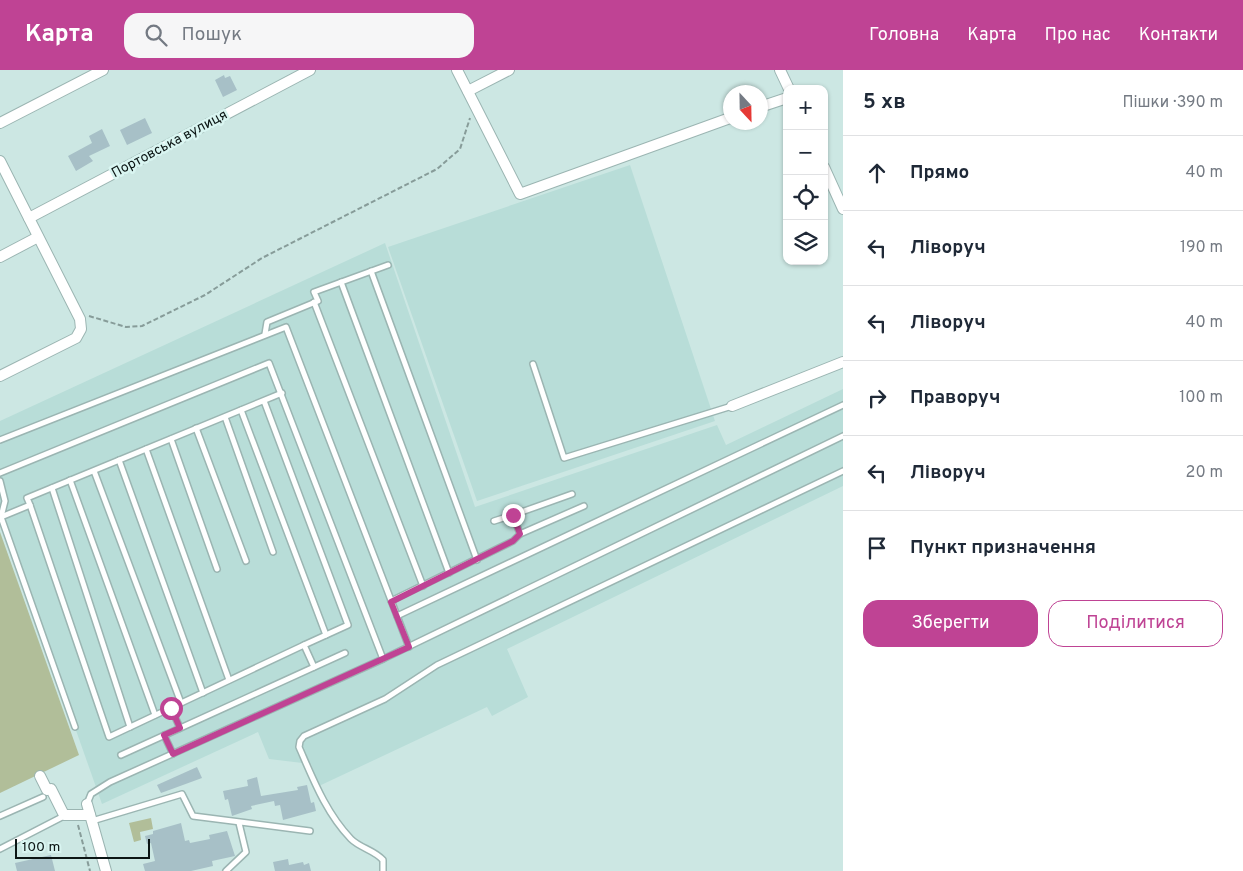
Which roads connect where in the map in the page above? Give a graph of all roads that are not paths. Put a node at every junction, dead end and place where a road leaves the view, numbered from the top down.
1 (103, 70) edge
2 (310, 70) edge
3 (457, 70) edge
4 (509, 70) edge
5 (780, 70) edge
6 (787, 85) edge
7 (468, 91) junction
8 (783, 99) edge
9 (768, 104) edge
10 (723, 121) edge
11 (0, 123) edge
12 (0, 161) edge
13 (828, 175) edge
14 (843, 209) edge
15 (29, 218) junction
16 (38, 237) junction
17 (0, 257) edge
18 (388, 265) dead end
19 (371, 271) junction
20 (341, 282) junction
21 (314, 302) junction
22 (266, 334) junction
23 (843, 362) edge
24 (533, 364) dead end
25 (0, 376) edge
26 (282, 393) junction
27 (264, 401) junction
28 (843, 405) edge
29 (732, 406) joint
30 (241, 410) junction
31 (224, 417) junction
32 (196, 428) junction
33 (843, 436) edge
34 (171, 439) junction
35 (0, 440) edge
36 (146, 449) junction
37 (119, 460) junction
38 (94, 470) junction
39 (843, 471) edge
40 (0, 473) edge
41 (70, 480) junction
42 (0, 481) edge
43 (52, 488) junction
44 (572, 494) dead end
45 (30, 505) junction
46 (584, 506) dead end
47 (513, 515) junction
48 (1, 517) junction
49 (494, 521) dead end
50 (520, 534) junction
51 (273, 552) dead end
52 (477, 560) junction
53 (246, 561) dead end
54 (217, 569) dead end
55 (449, 573) junction
56 (424, 586) junction
57 (391, 602) junction
58 (397, 616) junction
59 (326, 636) junction
60 (304, 646) junction
61 (409, 647) junction
62 (345, 653) dead end
63 (383, 659) junction
64 (314, 667) junction
65 (229, 680) junction
66 (203, 693) junction
67 (180, 703) junction
68 (171, 708) junction
69 (155, 715) junction
70 (75, 727) dead end
71 (130, 727) junction
72 (180, 728) junction
73 (164, 735) junction
74 (173, 754) junction
75 (121, 755) dead end
76 (40, 776) dead end
77 (43, 796) dead end
78 (87, 804) joint
79 (0, 816) edge
80 (64, 816) junction
81 (91, 818) junction
82 (239, 823) junction
83 (310, 831) dead end
84 (0, 849) edge
85 (106, 871) edge
86 (226, 871) edge
87 (383, 871) edge

1 - 11 street
2 - 15 street, Портовська вулиця
3 - 7 street
4 - 7 street
5 - 6 street
7 - 10 street
8 - 9 street
12 - 15 street
13 - 14 street
15 - 16 street
16 - 17 street
16 - 25 street
18 - 19 lane
19 - 20 lane
19 - 52 lane
20 - 21 lane
20 - 55 lane
21 - 22 lane
21 - 56 lane
22 - 35 lane
22 - 57 lane
23 - 29 street
24 - 29 lane
26 - 27 lane
26 - 40 lane
26 - 63 lane
27 - 30 lane
27 - 59 lane
28 - 58 lane
30 - 31 lane
30 - 59 lane
31 - 32 lane
31 - 51 lane
32 - 34 lane
32 - 53 lane
33 - 61 lane
34 - 36 lane
34 - 54 lane
36 - 37 lane
36 - 65 lane
37 - 38 lane
37 - 66 lane
38 - 41 lane
38 - 67 lane
39 - 87 lane
41 - 43 lane
41 - 69 lane
42 - 48 lane
43 - 45 lane
43 - 71 lane
44 - 47 lane
45 - 48 lane
45 - 71 lane
46 - 50 lane
47 - 49 lane
47 - 50 lane
48 - 70 lane
50 - 52 lane
52 - 55 lane
55 - 56 lane
56 - 57 lane
57 - 58 lane
58 - 61 lane
59 - 60 lane
60 - 64 lane
60 - 65 lane
61 - 63 lane
62 - 64 lane
63 - 74 lane
64 - 72 lane
65 - 66 lane
66 - 67 lane
67 - 68 lane
68 - 69 lane
68 - 72 lane
69 - 71 lane
72 - 73 lane
73 - 74 lane
73 - 75 lane
74 - 78 lane
76 - 80 street
77 - 79 lane
78 - 81 street
80 - 81 street
80 - 84 lane
81 - 82 lane
81 - 85 street
82 - 83 lane
82 - 86 lane

